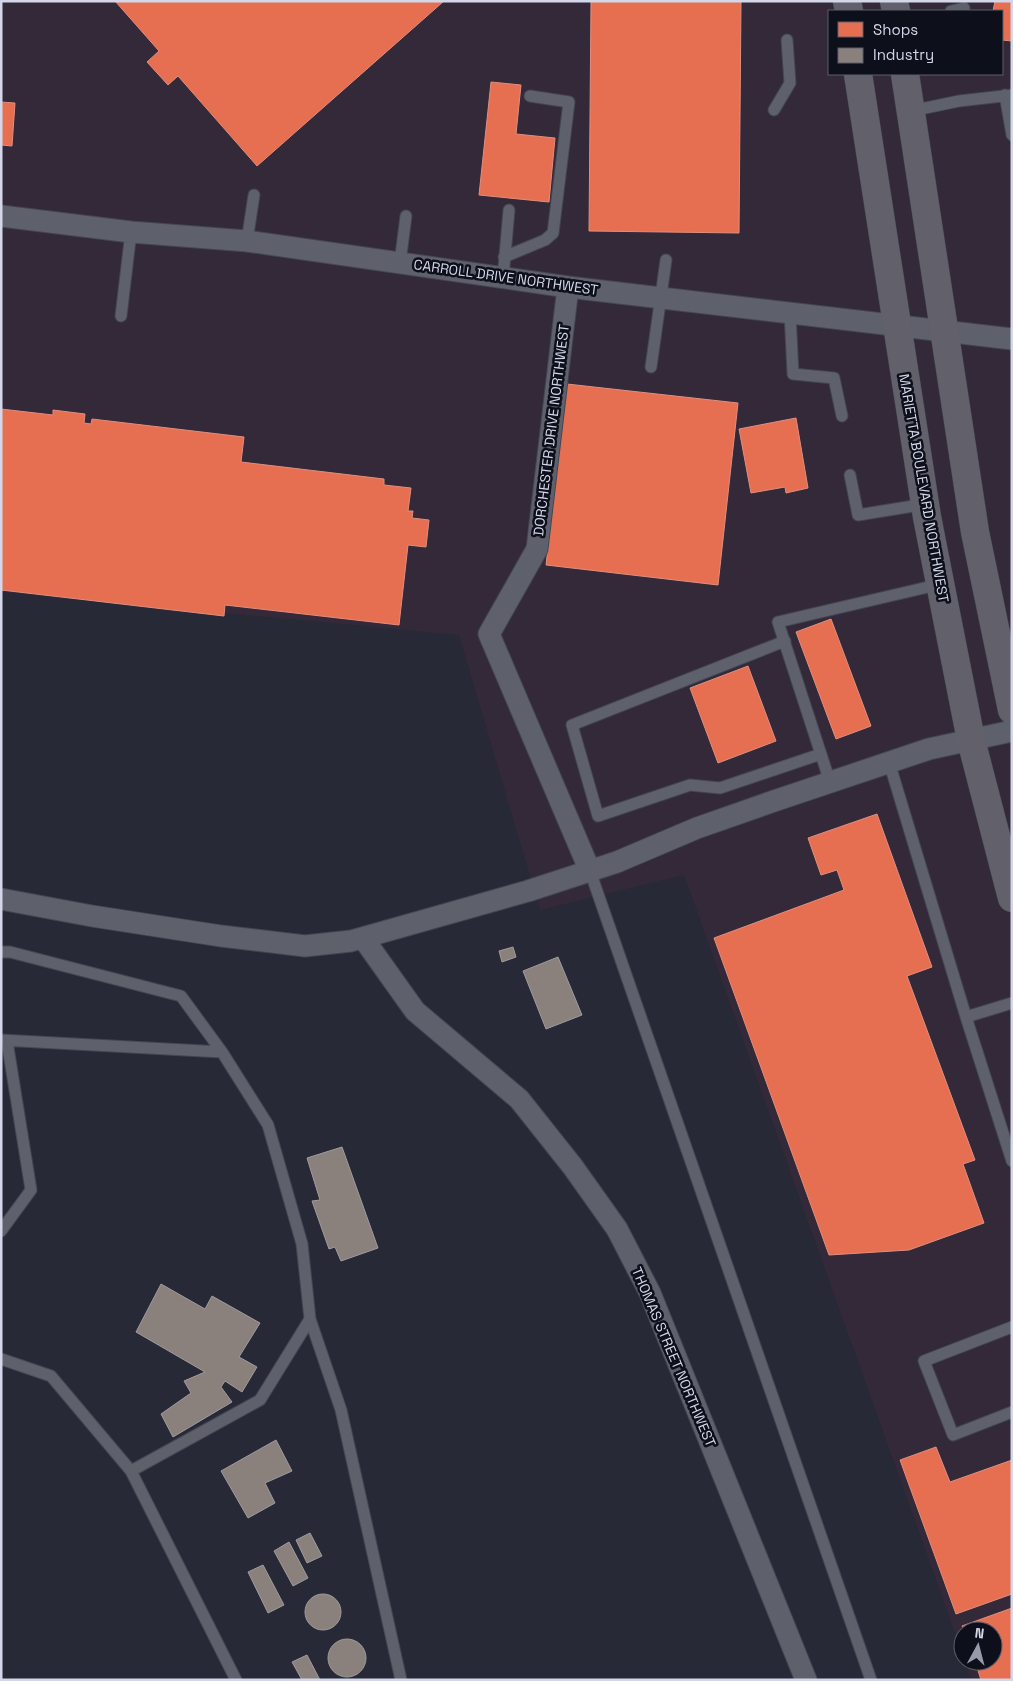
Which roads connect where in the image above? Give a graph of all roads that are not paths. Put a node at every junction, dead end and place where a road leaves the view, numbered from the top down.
1 (964, 8) dead end
2 (955, 10) edge
3 (787, 40) dead end
4 (858, 75) edge
5 (905, 75) edge
6 (1008, 95) edge
7 (530, 96) dead end
8 (774, 110) dead end
9 (911, 111) junction
10 (1012, 136) edge
11 (254, 195) dead end
12 (509, 210) dead end
13 (1, 216) edge
14 (406, 216) dead end
15 (131, 232) junction
16 (247, 241) junction
17 (666, 260) dead end
18 (400, 263) junction
19 (504, 267) junction
20 (568, 287) junction
21 (661, 298) junction
22 (790, 313) junction
23 (121, 316) dead end
24 (896, 325) junction
25 (943, 331) junction
26 (1012, 339) edge
27 (651, 366) dead end
28 (842, 416) dead end
29 (850, 475) dead end
30 (926, 504) junction
31 (940, 584) junction
32 (785, 641) junction
33 (1012, 710) edge
34 (1012, 731) edge
35 (971, 740) junction
36 (821, 754) junction
37 (889, 762) junction
38 (830, 782) junction
39 (590, 870) junction
40 (1012, 898) edge
41 (1, 899) edge
42 (362, 938) junction
43 (1, 952) edge
44 (1012, 1003) edge
45 (966, 1017) junction
46 (4, 1041) edge
47 (222, 1052) junction
48 (1012, 1161) edge
49 (1, 1231) edge
50 (310, 1318) junction
51 (1012, 1327) edge
52 (1, 1359) edge
53 (1012, 1412) edge
54 (131, 1471) junction
55 (236, 1680) edge
56 (401, 1680) edge
57 (806, 1680) edge
58 (871, 1680) edge

1 - 2 lane
3 - 8 lane
4 - 24 main road, MARIETTA BOULEVARD NORTHWEST
5 - 9 main road
6 - 9 lane
6 - 10 lane
7 - 19 lane
9 - 25 main road
11 - 16 lane
12 - 19 lane
13 - 15 street, CARROLL DRIVE NORTHWEST
14 - 18 lane
15 - 16 street, CARROLL DRIVE NORTHWEST
15 - 23 lane
16 - 18 street, CARROLL DRIVE NORTHWEST
17 - 21 lane
18 - 19 street, CARROLL DRIVE NORTHWEST
19 - 20 street, CARROLL DRIVE NORTHWEST
20 - 21 street, CARROLL DRIVE NORTHWEST
20 - 39 street, DORCHESTER DRIVE NORTHWEST
21 - 22 street, CARROLL DRIVE NORTHWEST
21 - 27 lane
22 - 24 street, CARROLL DRIVE NORTHWEST
22 - 28 lane
24 - 25 street, CARROLL DRIVE NORTHWEST
24 - 30 main road, MARIETTA BOULEVARD NORTHWEST
25 - 26 street, CARROLL DRIVE NORTHWEST
25 - 33 main road
29 - 30 lane
30 - 31 main road, MARIETTA BOULEVARD NORTHWEST
31 - 32 lane
31 - 35 main road, MARIETTA BOULEVARD NORTHWEST
32 - 36 lane
32 - 36 lane
34 - 35 street
35 - 37 street
35 - 40 main road, MARIETTA BOULEVARD NORTHWEST
36 - 38 lane
37 - 38 street
37 - 45 lane
38 - 39 street
39 - 42 street
39 - 58 lane
41 - 42 street
42 - 57 street, THOMAS STREET NORTHWEST
43 - 47 lane
44 - 45 lane
45 - 48 lane
46 - 47 lane
46 - 49 lane
47 - 50 lane
50 - 54 lane
50 - 56 lane
51 - 53 lane
52 - 54 lane
54 - 55 lane

